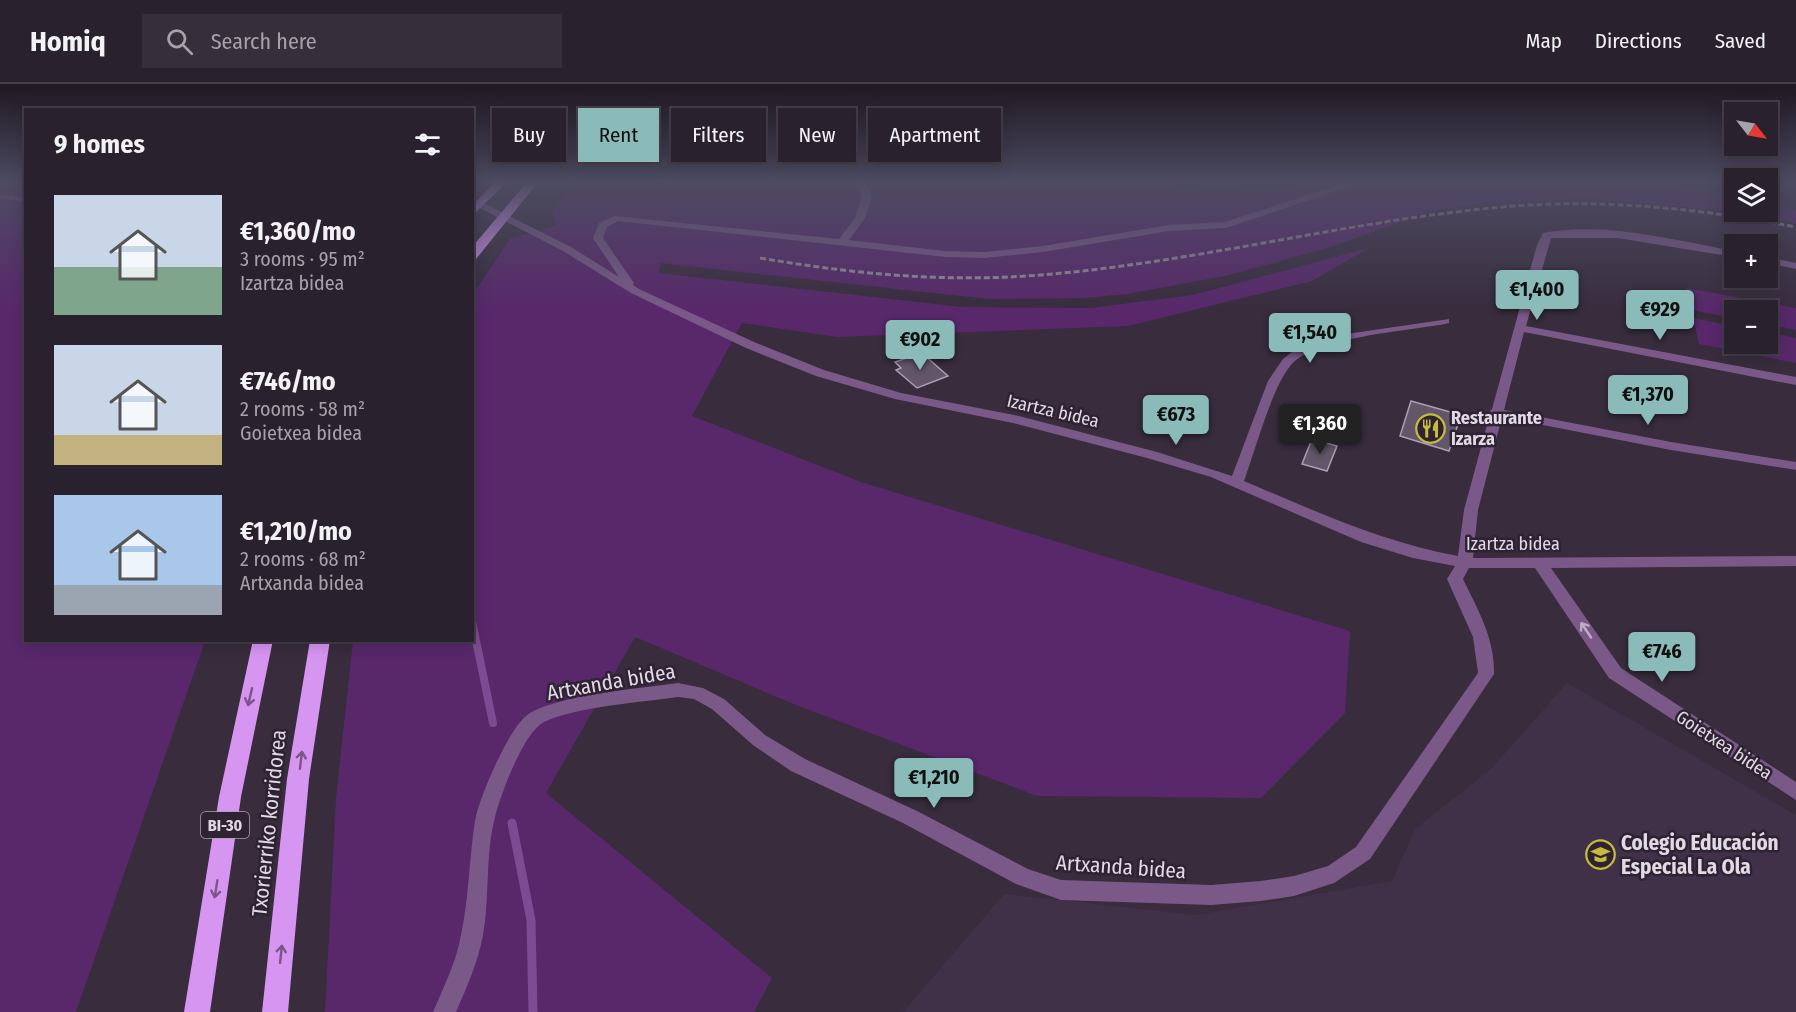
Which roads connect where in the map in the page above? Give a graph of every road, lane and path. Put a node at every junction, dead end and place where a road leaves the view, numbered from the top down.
1 (499, 224) edge
2 (519, 224) edge
3 (604, 224) edge
4 (679, 224) edge
5 (855, 224) edge
6 (1228, 224) edge
7 (843, 241) junction
8 (1724, 252) edge
9 (474, 254) edge
10 (1778, 262) edge
11 (1796, 266) edge
12 (635, 291) junction
13 (1445, 321) dead end
14 (1520, 328) junction
15 (1796, 381) edge
16 (1495, 412) junction
17 (1796, 466) edge
18 (1236, 483) junction
19 (1796, 561) edge
20 (1539, 562) junction
21 (1465, 563) junction
22 (263, 642) edge
23 (320, 642) edge
24 (1796, 792) edge
25 (197, 1012) edge
26 (275, 1012) edge
27 (444, 1012) edge

1 - 9 highway
2 - 12 street, Izartza bidea
3 - 12 street
4 - 7 street
5 - 7 street
6 - 7 street
8 - 14 street
10 - 11 street
12 - 18 street, Izartza bidea
13 - 18 street
14 - 15 street
14 - 16 street
16 - 17 street
16 - 21 street
18 - 21 street, Izartza bidea
19 - 20 street, Izartza bidea
20 - 21 street, Izartza bidea
24 -> 20 street, Goietxea bidea
21 - 27 street, Artxanda bidea
22 -> 25 highway, Txorierriko korridorea / BI-30
26 -> 23 highway, Txorierriko korridorea

